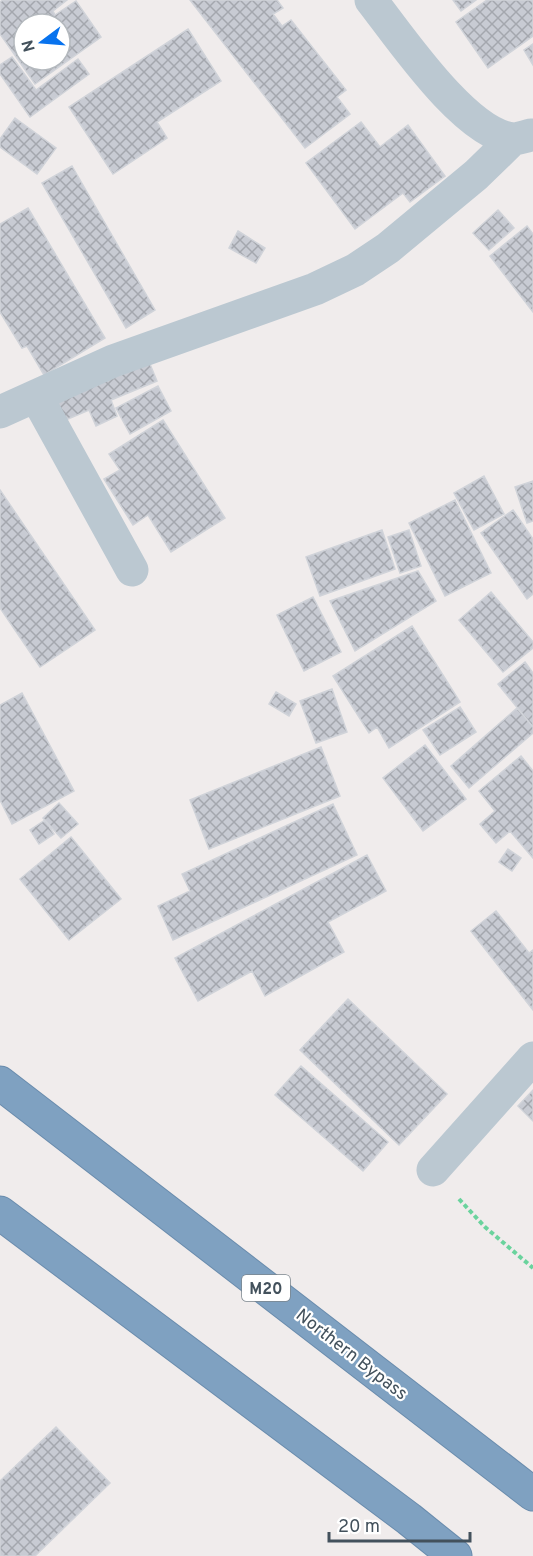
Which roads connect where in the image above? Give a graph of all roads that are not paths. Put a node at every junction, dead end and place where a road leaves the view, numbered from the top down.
1 (371, 0) edge
2 (523, 137) edge
3 (36, 396) junction
4 (0, 412) edge
5 (132, 570) dead end
6 (533, 1058) edge
7 (0, 1083) edge
8 (433, 1170) road end
9 (0, 1213) edge
10 (533, 1494) edge
11 (455, 1556) edge

1 - 2 street
2 - 3 street
3 - 4 street
3 - 5 street
6 - 8 street
7 - 10 highway, Northern Bypass / M20
9 - 11 highway

